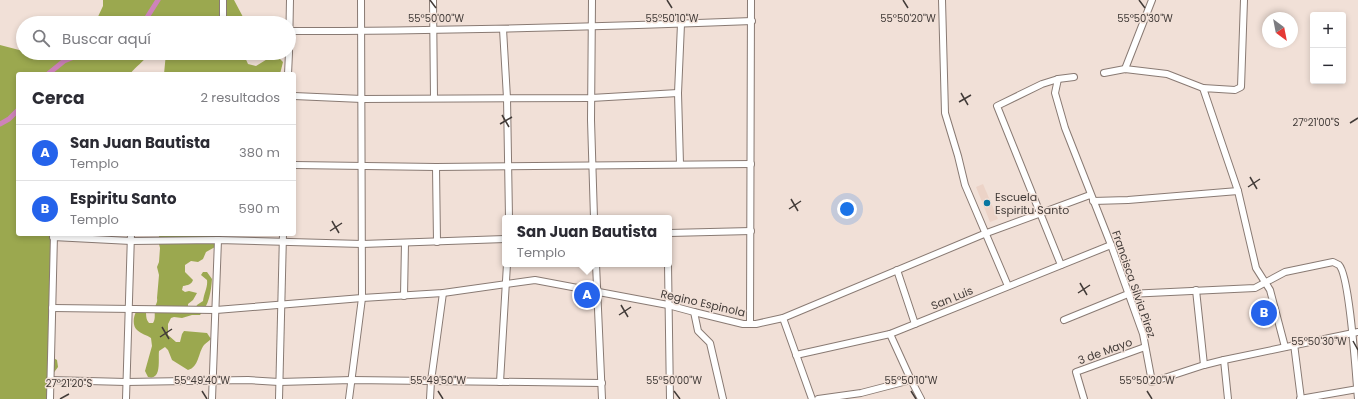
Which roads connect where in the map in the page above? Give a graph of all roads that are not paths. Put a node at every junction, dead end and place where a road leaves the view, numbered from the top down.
1 (223, 0) edge
2 (290, 0) edge
3 (360, 0) edge
4 (433, 0) edge
5 (592, 0) edge
6 (751, 0) edge
7 (942, 0) edge
8 (1152, 0) edge
9 (1244, 0) edge
10 (223, 16) edge
11 (289, 16) edge
12 (752, 21) junction
13 (681, 24) junction
14 (592, 27) junction
15 (503, 28) junction
16 (433, 30) junction
17 (296, 31) edge
18 (361, 31) junction
19 (289, 60) edge
20 (1125, 69) junction
21 (288, 72) edge
22 (1104, 73) dead end
23 (1074, 77) dead end
24 (1058, 79) junction
25 (1204, 88) junction
26 (678, 93) junction
27 (296, 96) edge
28 (362, 98) junction
29 (434, 98) junction
30 (507, 98) junction
31 (592, 98) junction
32 (680, 164) junction
33 (751, 164) junction
34 (296, 165) edge
35 (362, 166) junction
36 (508, 166) junction
37 (592, 166) junction
38 (436, 167) junction
39 (1238, 191) junction
40 (1090, 194) junction
41 (1093, 201) junction
42 (1040, 213) junction
43 (509, 215) edge
44 (594, 215) edge
45 (751, 231) junction
46 (672, 233) edge
47 (984, 234) junction
48 (53, 236) edge
49 (131, 236) edge
50 (283, 236) edge
51 (502, 239) edge
52 (218, 240) junction
53 (131, 241) junction
54 (437, 242) junction
55 (283, 243) junction
56 (405, 243) junction
57 (362, 244) junction
58 (1111, 245) junction
59 (1062, 265) junction
60 (507, 267) edge
61 (596, 267) edge
62 (668, 267) edge
63 (897, 270) junction
64 (1265, 283) junction
65 (506, 284) junction
66 (1008, 286) junction
67 (1196, 290) junction
68 (597, 292) junction
69 (443, 294) junction
70 (1128, 294) junction
71 (404, 296) junction
72 (362, 298) junction
73 (281, 304) junction
74 (668, 304) junction
75 (52, 308) junction
76 (129, 309) junction
77 (216, 310) junction
78 (694, 312) junction
79 (783, 318) junction
80 (1064, 320) dead end
81 (750, 324) junction
82 (914, 324) junction
83 (1355, 332) edge
84 (890, 334) junction
85 (1294, 344) junction
86 (1285, 346) junction
87 (1145, 347) junction
88 (796, 355) junction
89 (1224, 360) junction
90 (1204, 365) junction
91 (50, 380) junction
92 (213, 380) junction
93 (352, 380) junction
94 (911, 380) junction
95 (431, 381) junction
96 (126, 382) junction
97 (279, 382) junction
98 (500, 382) junction
99 (602, 383) junction
100 (1358, 389) edge
101 (861, 396) edge
102 (50, 399) edge
103 (126, 399) edge
104 (212, 399) edge
105 (279, 399) edge
106 (349, 399) edge
107 (430, 399) edge
108 (602, 399) edge
109 (670, 399) edge
110 (723, 399) edge
111 (812, 399) edge
112 (818, 399) edge
113 (921, 399) edge
114 (1084, 399) edge
115 (1228, 399) edge
116 (1301, 399) edge
117 (1358, 399) edge

1 - 10 street
2 - 11 street
3 - 18 street
4 - 16 street
5 - 14 street
6 - 12 street
7 - 47 street
8 - 20 street
9 - 25 street
12 - 13 street
12 - 33 street
13 - 14 street
13 - 26 street
14 - 15 street
14 - 31 street
15 - 16 street
15 - 30 street
16 - 18 street
16 - 29 street
17 - 18 street
18 - 28 street
19 - 21 street
20 - 22 street
20 - 25 street
23 - 24 street
24 - 40 street, Francisca Silvia Pirez
24 - 42 street
25 - 39 street
26 - 31 street
26 - 32 street
27 - 28 street
28 - 29 street
28 - 35 street
29 - 30 street
30 - 31 street
30 - 36 street
31 - 37 street
32 - 33 street
32 - 37 street
33 - 45 street
34 - 35 street
35 - 38 street
35 - 57 street
36 - 37 street
36 - 38 street
36 - 43 street
37 - 44 street
38 - 54 street
39 - 41 street
39 - 64 street
40 - 41 street, Francisca Silvia Pirez
40 - 42 street, Regino Espinola
41 - 58 street, Francisca Silvia Pirez
42 - 47 street, Regino Espinola
42 - 59 street
45 - 46 street
45 - 81 street
47 - 63 street, Regino Espinola
47 - 66 street
48 - 53 street
48 - 75 street
49 - 53 street
50 - 55 street
51 - 54 street
52 - 53 street
52 - 55 street
52 - 77 street
53 - 76 street
54 - 56 street
55 - 57 street
55 - 73 street
56 - 57 street
56 - 71 street
57 - 72 street
58 - 59 street, San Luis
58 - 70 street, Francisca Silvia Pirez
59 - 66 street, San Luis
60 - 65 street
61 - 68 street
62 - 74 street
63 - 79 street, Regino Espinola
63 - 82 street
64 - 67 street
64 - 83 street
64 - 86 street
65 - 68 street, Regino Espinola
65 - 69 street, Regino Espinola
65 - 98 street
66 - 82 street, San Luis
67 - 70 street
67 - 90 street
68 - 74 street, Regino Espinola
68 - 99 street
69 - 71 street, Regino Espinola
69 - 95 street
70 - 80 street
70 - 87 street, Francisca Silvia Pirez
71 - 72 street, Regino Espinola
72 - 73 street, Regino Espinola
72 - 93 street
73 - 77 street, Regino Espinola
73 - 97 street
74 - 78 street, Regino Espinola
74 - 109 street
75 - 76 street, Regino Espinola
75 - 91 street
76 - 77 street, Regino Espinola
76 - 96 street
77 - 92 street
78 - 81 street, Regino Espinola
78 - 110 street
79 - 81 street, Regino Espinola
79 - 88 street
82 - 84 street, San Luis
83 - 85 street
83 - 100 street
84 - 88 street, San Luis
84 - 94 street
85 - 86 street
85 - 116 street
86 - 89 street
87 - 90 street, Francisca Silvia Pirez
87 - 114 street, 3 de Mayo
88 - 111 street
89 - 90 street
89 - 115 street
91 - 96 street
91 - 102 street
92 - 96 street
92 - 97 street
92 - 104 street
93 - 95 street
93 - 97 street
93 - 106 street
94 - 101 street
94 - 113 street
95 - 98 street
95 - 107 street
96 - 103 street
97 - 105 street
98 - 99 street
99 - 108 street
100 - 116 street
100 - 117 street
101 - 112 street

